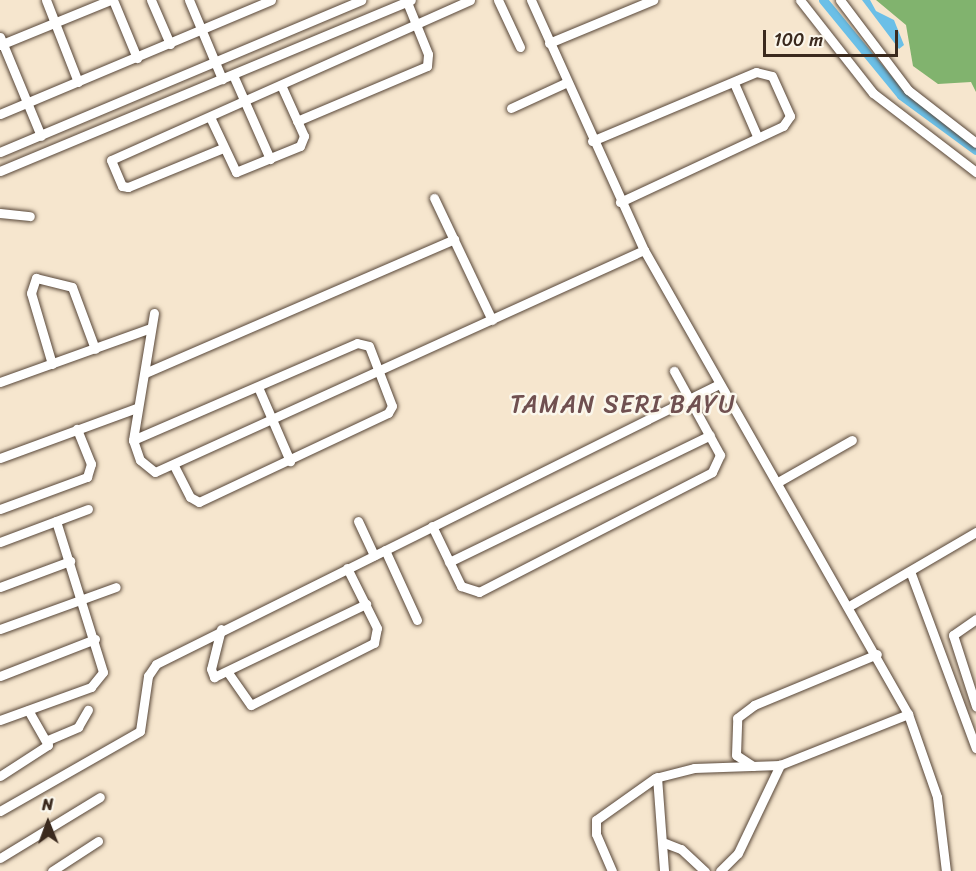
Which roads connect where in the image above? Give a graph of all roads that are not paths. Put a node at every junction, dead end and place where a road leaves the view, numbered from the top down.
1 (46, 0) edge
2 (111, 0) edge
3 (151, 0) edge
4 (189, 0) edge
5 (272, 0) edge
6 (362, 0) edge
7 (470, 0) edge
8 (498, 0) edge
9 (531, 0) edge
10 (653, 0) edge
11 (800, 0) edge
12 (840, 0) edge
13 (409, 1) edge
14 (55, 22) junction
15 (416, 23) junction
16 (202, 31) junction
17 (1, 42) edge
18 (549, 43) junction
19 (171, 44) junction
20 (520, 47) dead end
21 (137, 58) junction
22 (216, 64) junction
23 (233, 75) junction
24 (222, 79) junction
25 (78, 82) junction
26 (566, 83) junction
27 (734, 83) junction
28 (281, 85) junction
29 (244, 100) junction
30 (27, 103) junction
31 (511, 108) dead end
32 (0, 114) edge
33 (210, 117) junction
34 (297, 121) junction
35 (65, 125) junction
36 (41, 135) junction
37 (758, 136) junction
38 (72, 141) junction
39 (592, 141) junction
40 (976, 143) edge
41 (223, 147) junction
42 (0, 152) edge
43 (270, 159) junction
44 (0, 171) edge
45 (976, 172) edge
46 (434, 198) dead end
47 (620, 202) junction
48 (0, 213) edge
49 (30, 216) dead end
50 (454, 239) junction
51 (644, 250) junction
52 (154, 313) dead end
53 (492, 320) junction
54 (151, 328) junction
55 (95, 349) junction
56 (52, 364) junction
57 (379, 371) junction
58 (674, 371) dead end
59 (145, 374) junction
60 (0, 382) edge
61 (719, 384) junction
62 (258, 387) junction
63 (690, 401) junction
64 (137, 408) junction
65 (271, 421) junction
66 (77, 429) junction
67 (710, 435) junction
68 (133, 440) junction
69 (852, 440) dead end
70 (0, 458) edge
71 (290, 461) junction
72 (174, 465) junction
73 (778, 482) junction
74 (0, 509) edge
75 (88, 510) dead end
76 (56, 521) junction
77 (358, 521) dead end
78 (432, 526) junction
79 (976, 532) edge
80 (0, 542) edge
81 (385, 550) junction
82 (374, 555) junction
83 (70, 561) junction
84 (449, 562) junction
85 (347, 568) junction
86 (910, 571) junction
87 (0, 587) edge
88 (116, 587) dead end
89 (83, 599) junction
90 (366, 604) junction
91 (851, 604) junction
92 (976, 619) edge
93 (417, 620) dead end
94 (221, 629) junction
95 (0, 630) edge
96 (95, 639) junction
97 (877, 654) junction
98 (229, 674) junction
99 (0, 676) edge
100 (976, 706) edge
101 (28, 710) junction
102 (88, 710) dead end
103 (908, 714) junction
104 (0, 720) edge
105 (48, 740) junction
106 (976, 748) edge
107 (780, 765) junction
108 (753, 766) junction
109 (0, 776) edge
110 (657, 777) junction
111 (100, 797) dead end
112 (0, 811) edge
113 (98, 841) dead end
114 (665, 843) junction
115 (0, 858) edge
116 (725, 870) edge
117 (52, 871) edge
118 (612, 871) edge
119 (664, 871) edge
120 (705, 871) edge
121 (946, 871) edge

1 - 14 street
2 - 14 street
2 - 21 street
3 - 19 street
4 - 16 street
5 - 16 street
6 - 22 street
7 - 15 street
8 - 20 street
9 - 18 street
10 - 18 street
11 - 45 street
12 - 40 street
13 - 15 street
13 - 23 street
14 - 17 street
14 - 25 street
15 - 28 street
15 - 34 street
16 - 19 street
16 - 22 street
17 - 30 street
18 - 26 street
19 - 21 street
21 - 25 street
22 - 24 street
22 - 35 street
23 - 24 street
23 - 29 street
24 - 38 street
25 - 30 street
26 - 31 street
26 - 39 street
27 - 37 street
27 - 37 street
27 - 39 street
28 - 29 street
28 - 34 street
29 - 33 street
29 - 43 street
30 - 32 street
30 - 36 street
33 - 41 street
33 - 41 street
34 - 43 street
35 - 36 street
35 - 38 street
36 - 42 street
37 - 47 street
38 - 44 street
39 - 47 street
41 - 43 street
46 - 50 street
47 - 51 street
48 - 49 street
50 - 53 street
50 - 59 street
51 - 53 street
51 - 61 street
52 - 54 street
53 - 57 street
54 - 55 street
54 - 59 street
55 - 56 street
55 - 56 street
56 - 60 street
57 - 62 street
57 - 65 street
57 - 71 street
58 - 63 street
59 - 64 street
61 - 63 street
61 - 73 street
62 - 65 street
62 - 68 street
63 - 67 street
63 - 78 street
64 - 66 street
64 - 68 street
65 - 71 street
65 - 72 street
66 - 70 street
66 - 74 street
67 - 84 street
67 - 84 street
68 - 72 street
69 - 73 street
71 - 72 street
73 - 91 street
75 - 76 street
76 - 80 street
76 - 83 street
77 - 82 street
78 - 81 street
78 - 84 street
79 - 86 street
81 - 82 street
81 - 93 street
82 - 85 street
83 - 87 street
83 - 89 street
85 - 90 street
85 - 94 street
86 - 91 street
86 - 106 street
88 - 89 street
89 - 95 street
89 - 96 street
90 - 98 street
90 - 98 street
91 - 97 street
92 - 100 street
94 - 98 street
94 - 112 street
96 - 99 street
96 - 101 street
97 - 103 street
97 - 108 street
101 - 104 street
101 - 105 street
102 - 105 street
103 - 107 street
103 - 121 street
105 - 109 street
107 - 108 street
107 - 116 street
108 - 110 street
110 - 114 street
110 - 118 street
111 - 115 street
113 - 117 street
114 - 119 street
114 - 120 street

